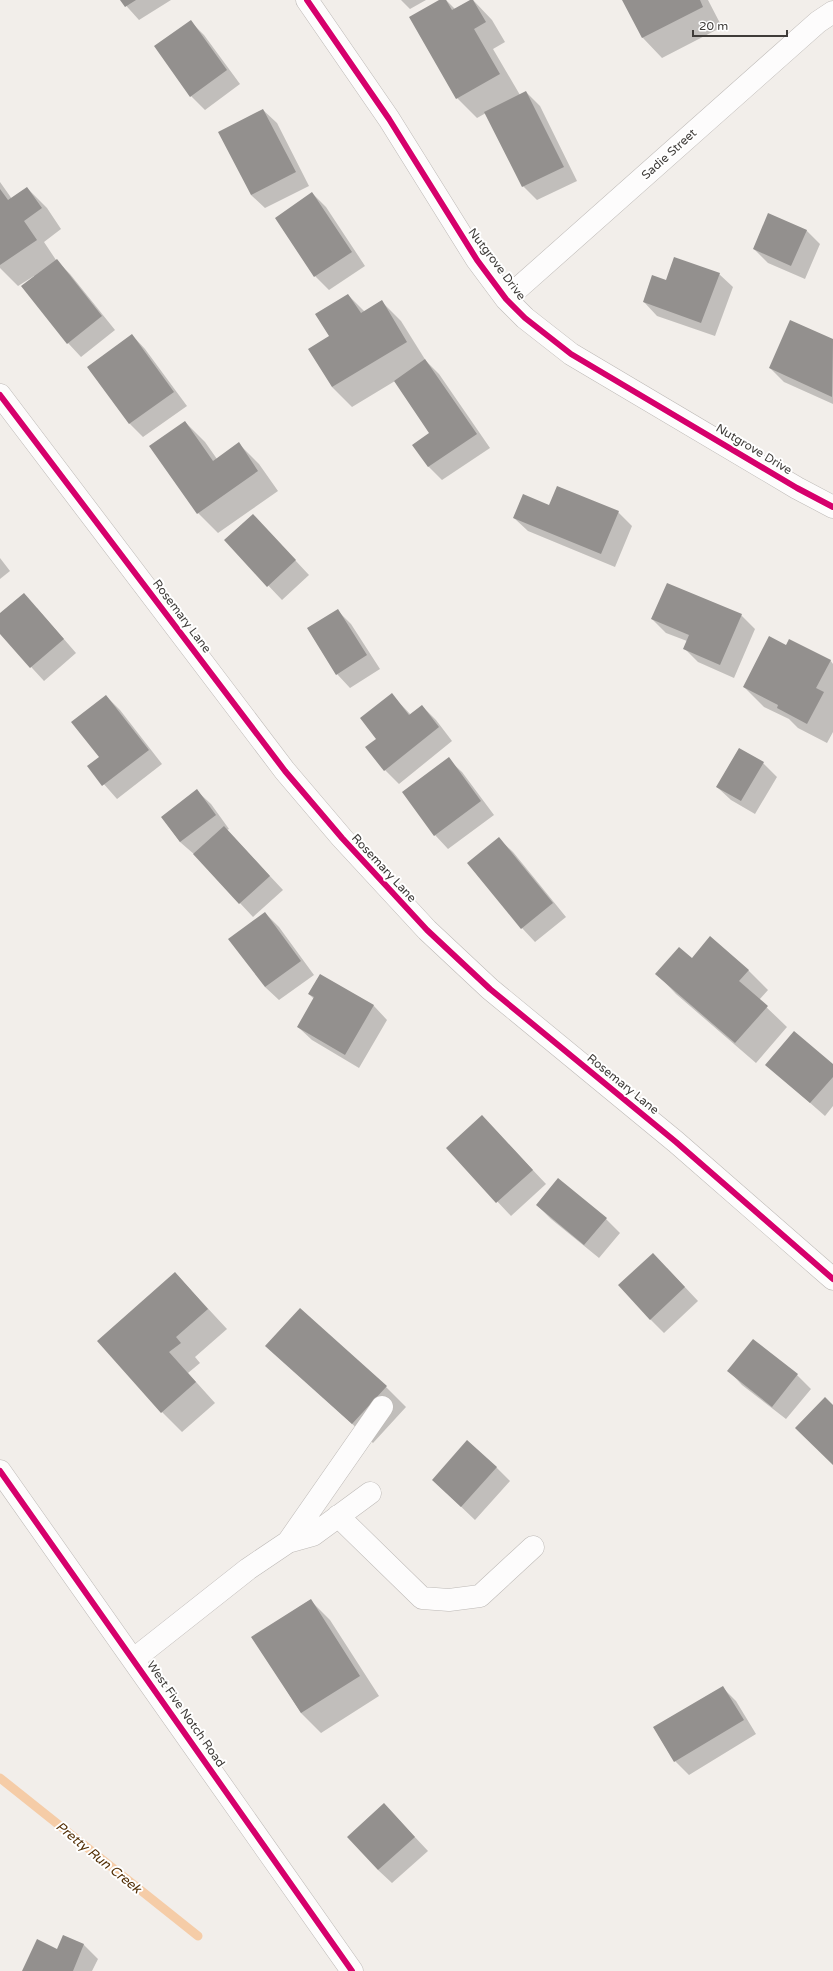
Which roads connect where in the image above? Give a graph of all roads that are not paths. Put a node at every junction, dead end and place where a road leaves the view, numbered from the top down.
1 (307, 0) edge
2 (833, 12) edge
3 (506, 299) junction
4 (0, 395) edge
5 (833, 507) edge
6 (833, 1279) edge
7 (382, 1406) dead end
8 (0, 1471) edge
9 (370, 1493) dead end
10 (338, 1516) junction
11 (288, 1542) junction
12 (532, 1547) dead end
13 (134, 1660) junction
14 (352, 1971) edge

1 - 3 street, Nutgrove Drive
2 - 3 street, Sadie Street
3 - 5 street, Nutgrove Drive
4 - 6 street, Rosemary Lane
7 - 11 street
8 - 13 street, West Five Notch Road
9 - 10 street
10 - 11 street
10 - 12 street
11 - 13 street
13 - 14 street, West Five Notch Road

